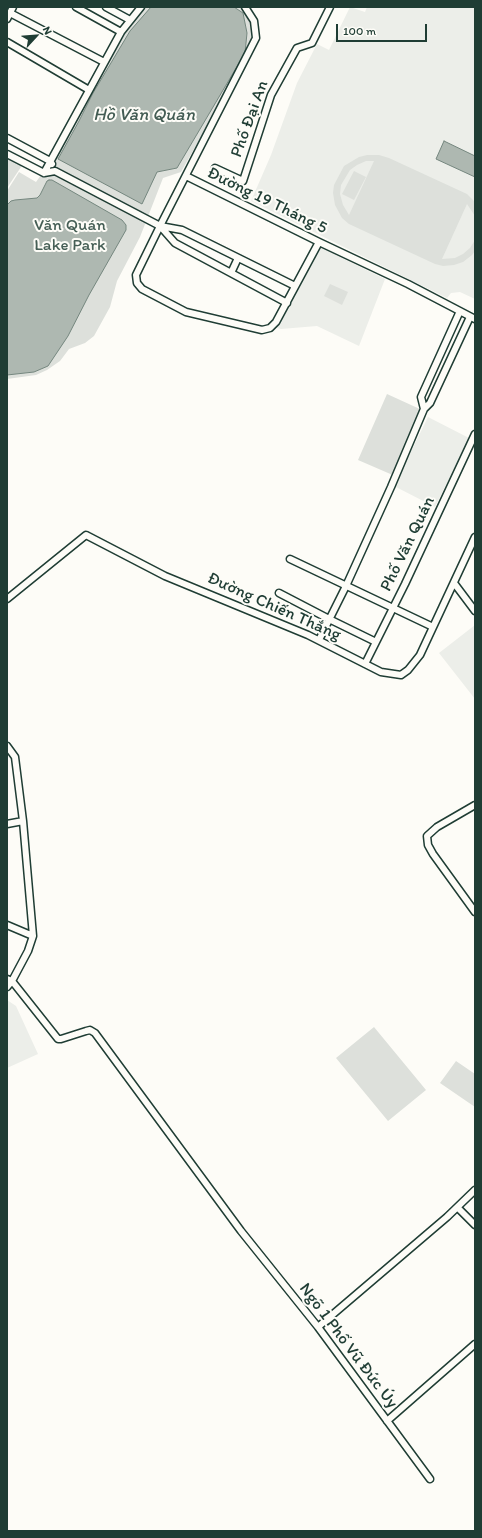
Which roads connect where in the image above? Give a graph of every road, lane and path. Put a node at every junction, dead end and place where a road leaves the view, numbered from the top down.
1 (13, 7) edge
2 (76, 7) edge
3 (106, 7) edge
4 (141, 7) edge
5 (245, 7) edge
6 (330, 7) edge
7 (9, 16) edge
8 (130, 20) junction
9 (121, 32) junction
10 (7, 42) edge
11 (104, 62) junction
12 (89, 90) junction
13 (7, 138) edge
14 (7, 154) edge
15 (50, 161) junction
16 (215, 168) dead end
17 (55, 171) junction
18 (44, 173) junction
19 (186, 176) junction
20 (160, 226) junction
21 (319, 242) junction
22 (238, 258) junction
23 (230, 273) junction
24 (295, 286) junction
25 (287, 303) junction
26 (460, 311) junction
27 (473, 318) edge
28 (424, 409) junction
29 (475, 434) edge
30 (475, 537) edge
31 (290, 559) dead end
32 (454, 583) junction
33 (346, 586) junction
34 (279, 593) dead end
35 (7, 599) edge
36 (393, 608) junction
37 (475, 611) edge
38 (329, 619) junction
39 (433, 627) junction
40 (319, 640) junction
41 (376, 642) junction
42 (365, 664) junction
43 (7, 746) edge
44 (475, 806) edge
45 (23, 821) junction
46 (7, 824) edge
47 (475, 912) edge
48 (7, 925) edge
49 (33, 936) junction
50 (9, 980) edge
51 (7, 988) edge
52 (475, 1190) edge
53 (458, 1208) junction
54 (475, 1225) edge
55 (318, 1327) junction
56 (475, 1344) edge
57 (387, 1421) junction
58 (430, 1479) dead end

1 - 7 street
2 - 9 street
3 - 8 street
4 - 8 street
5 - 19 street, Đường 19 Tháng 5
6 - 16 street, Phố Đại An
7 - 11 street
8 - 9 street
9 - 11 street
10 - 12 street
11 - 12 street
12 - 15 street
13 - 15 street
14 - 18 street
15 - 17 street
15 - 18 street
17 - 18 street
17 - 20 street
19 - 20 street, Đường 19 Tháng 5
19 - 21 street, Đường 19 Tháng 5
20 - 22 street
20 - 23 street
20 - 25 street, Đường 19 Tháng 5
21 - 24 street, Đường 19 Tháng 5
21 - 26 street, Đường 19 Tháng 5
22 - 23 street
22 - 24 street
23 - 25 street
24 - 25 street, Đường 19 Tháng 5
26 - 27 street, Đường 19 Tháng 5
26 - 28 street
27 - 28 street
28 - 33 street
29 - 36 street, Phố Văn Quán
30 - 32 street, Đường Chiến Thắng
31 - 33 street
32 - 37 street
32 - 39 street, Đường Chiến Thắng
33 - 36 street
33 - 38 street
34 - 38 street
35 - 40 street, Đường Chiến Thắng
36 - 39 street
36 - 41 street, Phố Văn Quán
38 - 40 street
38 - 41 street
39 - 42 street, Đường Chiến Thắng
40 - 42 street, Đường Chiến Thắng
41 - 42 street, Phố Văn Quán
43 - 45 street
44 - 47 street
45 - 46 street
45 - 49 street
48 - 49 street
49 - 50 street
50 - 51 street
50 - 55 street, Ngõ 1 Phố Vũ Đức Úy
52 - 53 street
53 - 54 street
53 - 55 street
55 - 57 street, Ngõ 1 Phố Vũ Đức Úy
56 - 57 street
57 - 58 street, Ngõ 1 Phố Vũ Đức Úy

